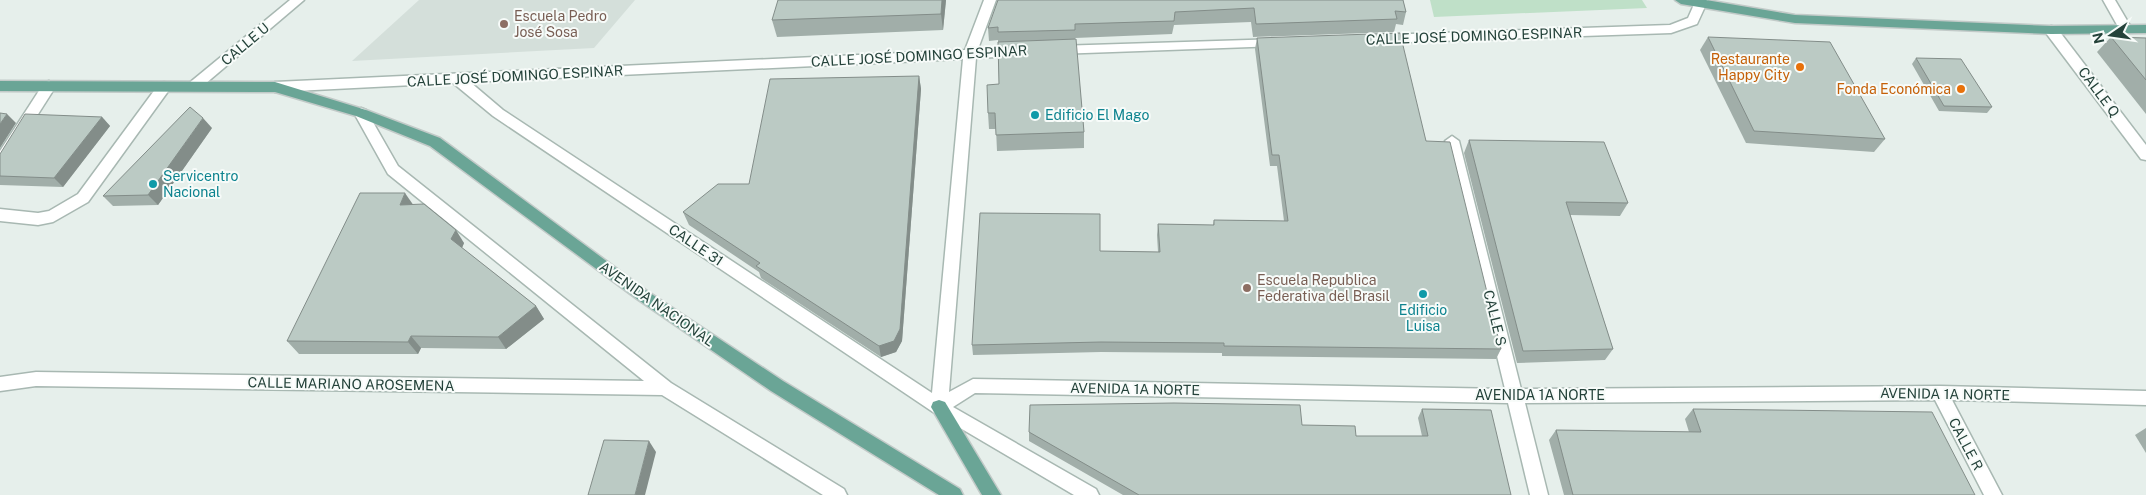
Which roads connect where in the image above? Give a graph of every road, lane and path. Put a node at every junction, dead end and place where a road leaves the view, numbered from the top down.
1 (298, 0) edge
2 (990, 0) edge
3 (1681, 0) edge
4 (2109, 0) edge
5 (1702, 2) edge
6 (2126, 29) junction
7 (2146, 29) edge
8 (2051, 30) junction
9 (1365, 40) edge
10 (1286, 43) edge
11 (970, 53) junction
12 (458, 79) junction
13 (0, 86) edge
14 (49, 86) junction
15 (275, 86) junction
16 (164, 87) junction
17 (193, 87) junction
18 (361, 114) junction
19 (1452, 141) edge
20 (2146, 154) edge
21 (0, 162) edge
22 (0, 215) edge
23 (0, 384) edge
24 (666, 388) junction
25 (1940, 393) junction
26 (1514, 396) junction
27 (2146, 398) edge
28 (939, 407) junction
29 (838, 495) edge
30 (954, 495) edge
31 (992, 495) edge
32 (1090, 495) edge
33 (1539, 495) edge
34 (1993, 495) edge

1 - 17 street, CALLE U
2 - 11 street
3 - 5 main road
4 - 6 street
5 - 8 main road
5 - 9 street, CALLE JOSÉ DOMINGO ESPINAR
6 - 7 main road
6 - 8 main road
8 - 20 street, CALLE Q
10 - 11 street, CALLE JOSÉ DOMINGO ESPINAR
11 - 12 street, CALLE JOSÉ DOMINGO ESPINAR
11 - 28 street
12 - 15 street, CALLE JOSÉ DOMINGO ESPINAR
12 - 28 street, CALLE 31
13 - 14 main road, AVENIDA NACIONAL
14 - 16 main road, AVENIDA NACIONAL
14 - 21 street
15 - 17 main road, AVENIDA NACIONAL
15 - 18 main road, AVENIDA NACIONAL
16 - 17 main road, AVENIDA NACIONAL
16 - 22 street
18 - 24 street
18 - 30 main road, AVENIDA NACIONAL
19 - 26 street, CALLE S
23 - 24 street, CALLE MARIANO AROSEMENA
24 - 29 street
25 - 26 street, AVENIDA 1A NORTE
25 - 27 street, AVENIDA 1A NORTE
25 - 34 street, CALLE R
26 - 28 street, AVENIDA 1A NORTE
26 - 33 street, CALLE S
28 - 31 main road
28 - 32 street, CALLE 31

